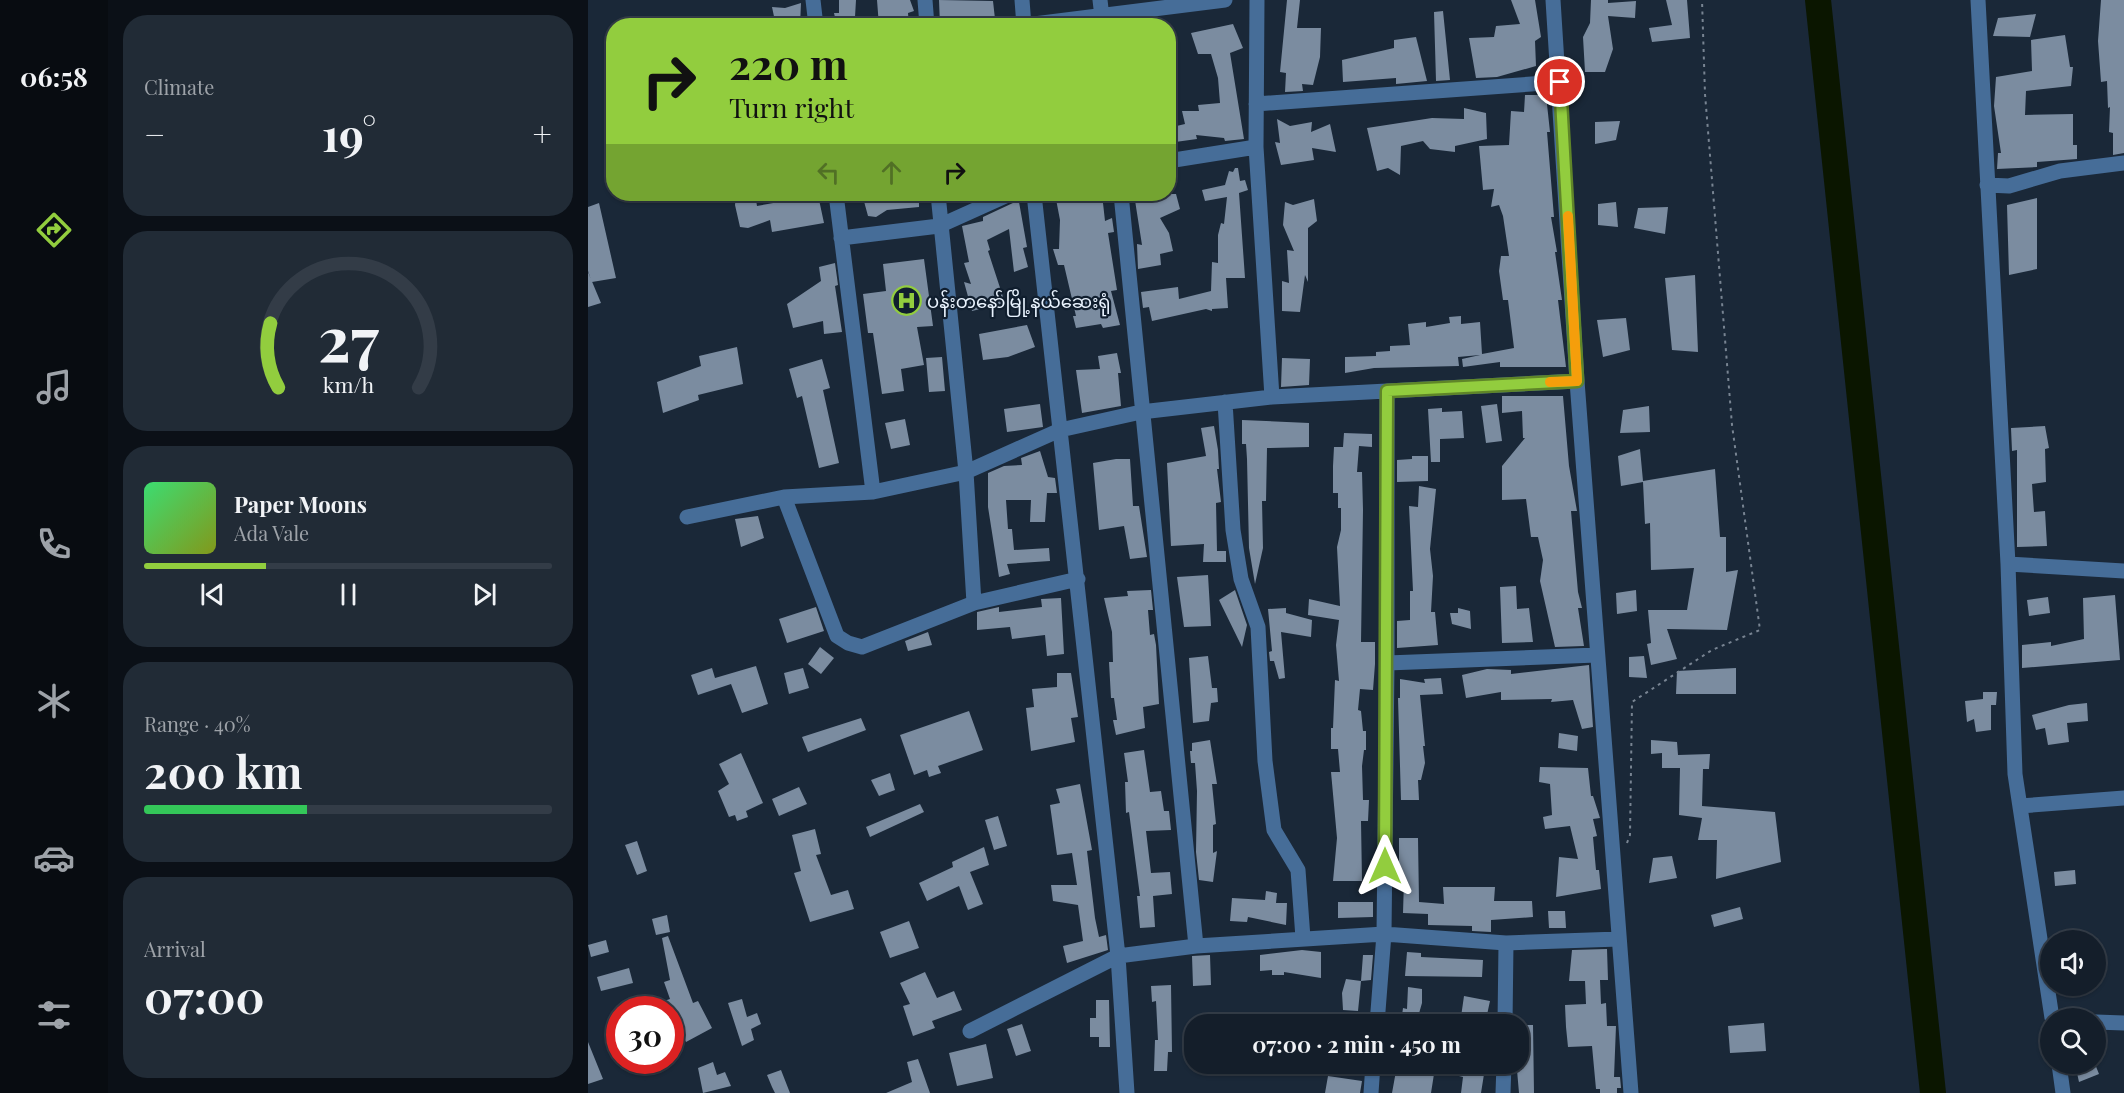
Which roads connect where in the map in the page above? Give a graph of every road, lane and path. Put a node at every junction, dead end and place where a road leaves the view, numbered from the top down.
1 (813, 0) edge
2 (925, 0) edge
3 (1022, 0) edge
4 (1100, 0) edge
5 (1225, 0) edge
6 (1257, 0) edge
7 (1553, 0) edge
8 (1702, 0) edge
9 (1978, 0) edge
10 (815, 18) edge
11 (926, 18) edge
12 (1022, 18) edge
13 (1102, 18) edge
14 (1120, 18) edge
15 (1560, 82) junction
16 (1256, 104) junction
17 (1256, 147) junction
18 (1176, 159) edge
19 (2124, 163) edge
20 (1987, 185) junction
21 (837, 201) edge
22 (938, 201) edge
23 (994, 201) edge
24 (1035, 201) edge
25 (1122, 201) edge
26 (939, 226) junction
27 (841, 238) junction
28 (1577, 381) junction
29 (1387, 391) junction
30 (1272, 397) junction
31 (1226, 402) junction
32 (1141, 412) junction
33 (1060, 430) junction
34 (966, 471) junction
35 (873, 492) junction
36 (784, 497) junction
37 (687, 517) dead end
38 (2008, 564) junction
39 (2124, 571) edge
40 (1078, 579) junction
41 (974, 603) junction
42 (1597, 655) junction
43 (1387, 663) junction
44 (2124, 798) edge
45 (2020, 806) junction
46 (1626, 845) dead end
47 (1384, 934) junction
48 (1303, 938) junction
49 (1619, 939) junction
50 (1506, 943) junction
51 (1196, 946) junction
52 (1118, 956) junction
53 (2050, 1008) edge
54 (1378, 1014) edge
55 (1504, 1014) edge
56 (2106, 1022) edge
57 (2124, 1023) edge
58 (970, 1031) dead end
59 (1372, 1074) edge
60 (1504, 1074) edge
61 (2060, 1074) edge
62 (1127, 1093) edge
63 (1371, 1093) edge
64 (1503, 1093) edge
65 (1631, 1093) edge
66 (2063, 1093) edge

1 - 10 street
2 - 11 street
3 - 12 street
4 - 13 street
5 - 14 street
6 - 16 street
7 - 15 street
8 - 46 path
9 - 20 street
15 - 16 street
15 - 28 street
16 - 17 street
17 - 18 street
17 - 30 street
19 - 20 street
20 - 38 street
21 - 27 street
22 - 26 street
23 - 26 street
24 - 33 street
25 - 32 street
26 - 27 street
26 - 34 street
27 - 35 street
28 - 29 street
28 - 42 street
29 - 30 street
29 - 43 street
30 - 31 street
31 - 32 street
31 - 48 street
32 - 33 street
32 - 51 street
33 - 34 street
33 - 40 street
34 - 35 street
34 - 41 street
35 - 36 street
36 - 37 street
36 - 41 street
38 - 39 street
38 - 45 street
40 - 41 street
40 - 52 street
42 - 43 street
42 - 49 street
43 - 47 street
44 - 45 street
45 - 53 street
47 - 48 street
47 - 50 street
47 - 54 street
48 - 51 street
49 - 50 street
49 - 65 street
50 - 55 street
51 - 52 street
52 - 58 street
52 - 62 street
56 - 57 street
59 - 63 street
60 - 64 street
61 - 66 street

